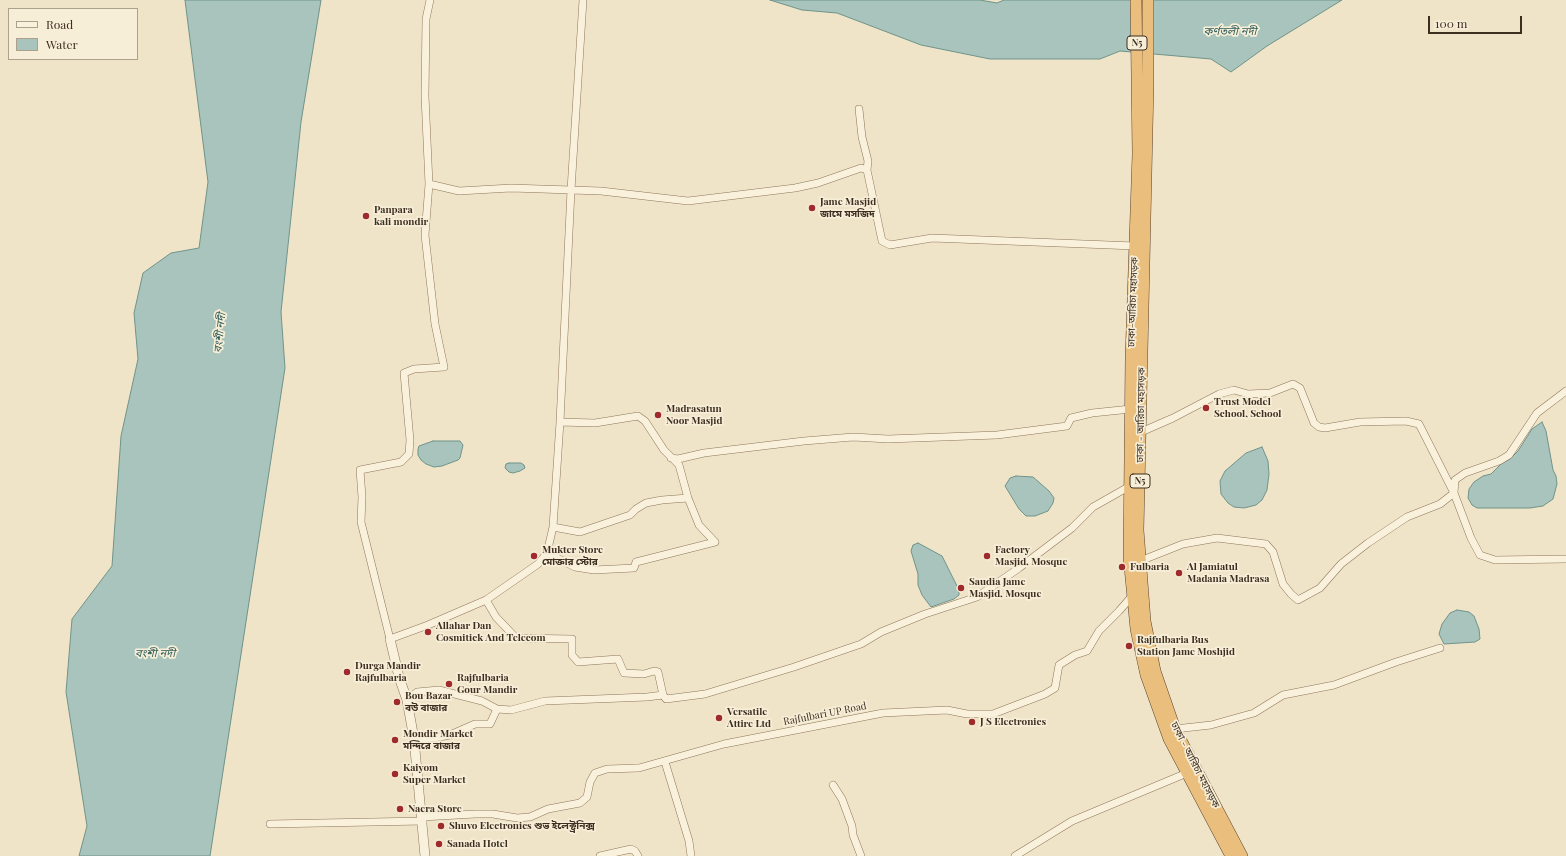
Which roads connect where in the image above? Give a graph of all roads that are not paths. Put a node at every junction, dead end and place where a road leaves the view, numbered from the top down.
1 (430, 0) edge
2 (583, 0) edge
3 (1136, 0) edge
4 (1148, 0) edge
5 (1143, 86) junction
6 (859, 109) dead end
7 (867, 170) junction
8 (430, 184) junction
9 (571, 190) junction
10 (1135, 246) junction
11 (1566, 392) edge
12 (1131, 409) junction
13 (560, 422) junction
14 (1141, 432) junction
15 (671, 458) junction
16 (1130, 486) junction
17 (1454, 493) junction
18 (688, 498) junction
19 (552, 527) junction
20 (547, 553) junction
21 (1566, 559) edge
22 (1140, 561) junction
23 (1132, 595) junction
24 (486, 600) junction
25 (390, 639) junction
26 (1440, 648) dead end
27 (663, 695) junction
28 (407, 700) junction
29 (497, 709) junction
30 (1176, 729) junction
31 (414, 739) junction
32 (665, 762) junction
33 (1188, 773) junction
34 (833, 785) dead end
35 (423, 819) junction
36 (270, 824) dead end
37 (426, 856) edge
38 (600, 856) edge
39 (638, 856) edge
40 (691, 856) edge
41 (861, 856) edge
42 (1015, 856) edge
43 (1231, 856) edge
44 (1242, 856) edge

1 - 8 street
2 - 9 street
3 - 5 highway, N5
4 - 5 highway, ঢাকা - আরিচা মহাসড়ক / N5
5 - 10 highway, ঢাকা-আরিচা মহাসড়ক / N5
5 - 14 highway, ঢাকা - আরিচা মহাসড়ক / N5
6 - 7 street
7 - 9 street
7 - 10 street
8 - 9 street
8 - 25 street
9 - 13 street
10 - 12 highway, ঢাকা-আরিচা মহাসড়ক / N5
11 - 17 street
12 - 15 street
12 - 16 highway, ঢাকা-আরিচা মহাসড়ক / N5
13 - 15 street
13 - 19 street
14 - 17 street
14 - 22 highway, ঢাকা - আরিচা মহাসড়ক / N5
15 - 18 street
16 - 23 highway, ঢাকা-আরিচা মহাসড়ক / N5
16 - 27 street
17 - 21 street
17 - 22 street
18 - 19 street
18 - 20 street
19 - 20 street
20 - 24 street
22 - 30 highway, ঢাকা - আরিচা মহাসড়ক / N5
23 - 32 street, Rajfulbari UP Road
23 - 33 highway, ঢাকা-আরিচা মহাসড়ক / N5
24 - 25 street
24 - 27 street
25 - 28 street
26 - 30 street
27 - 29 street
28 - 29 street
28 - 31 street
29 - 31 street
30 - 44 highway, ঢাকা - আরিচা মহাসড়ক / N5
31 - 35 street
32 - 35 street, Rajfulbari UP Road
32 - 40 street
33 - 42 street
33 - 43 highway, ঢাকা-আরিচা মহাসড়ক / N5
34 - 41 street
35 - 36 street
35 - 37 street
38 - 39 street

